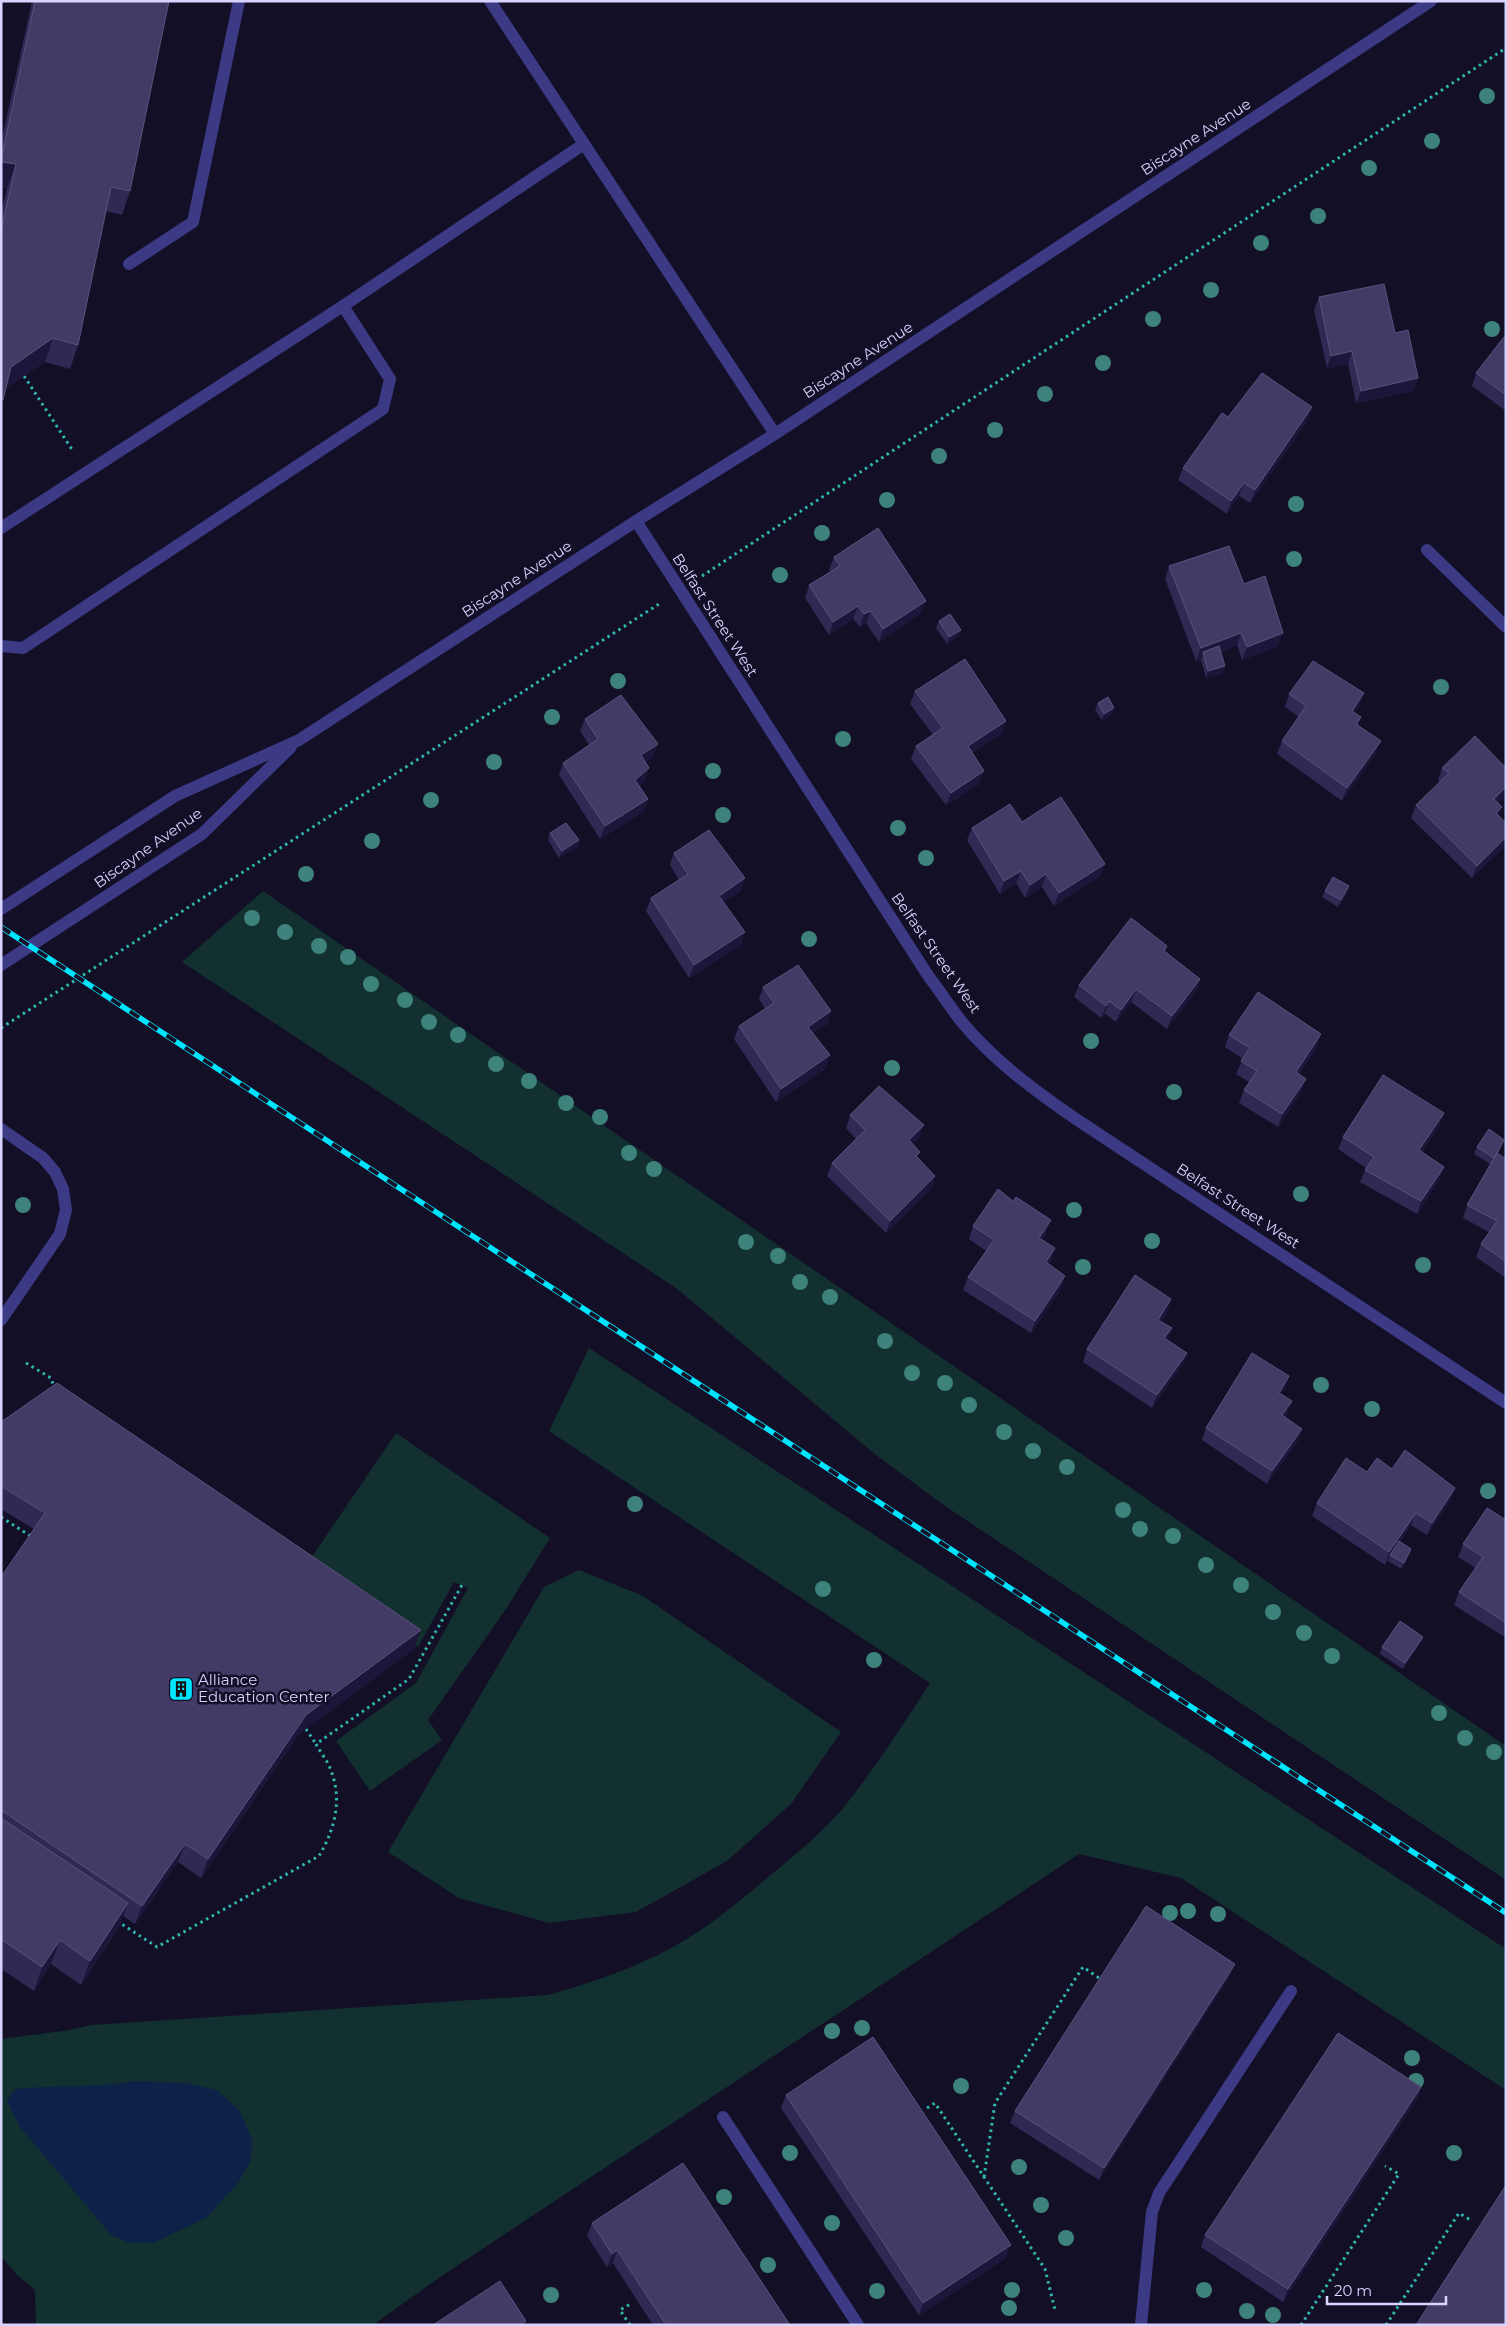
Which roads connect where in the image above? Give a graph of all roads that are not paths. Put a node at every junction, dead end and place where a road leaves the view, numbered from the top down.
1 (239, 1) edge
2 (490, 1) edge
3 (1431, 1) edge
4 (584, 144) junction
5 (129, 264) dead end
6 (342, 306) junction
7 (775, 434) junction
8 (636, 521) junction
9 (1, 528) edge
10 (1428, 550) dead end
11 (1506, 627) edge
12 (1, 646) edge
13 (298, 740) junction
14 (1, 909) edge
15 (1, 965) edge
16 (1, 1128) edge
17 (1, 1320) edge
18 (1506, 1403) edge
19 (1291, 1991) dead end
20 (722, 2117) dead end
21 (858, 2325) edge
22 (1140, 2325) edge

1 - 5 street
2 - 4 street
3 - 7 street, Biscayne Avenue
4 - 6 street
4 - 7 street
6 - 9 street
6 - 12 street
7 - 8 street, Biscayne Avenue
8 - 13 street, Biscayne Avenue
8 - 18 street, Belfast Street West
10 - 11 street
13 - 14 street, Biscayne Avenue
13 - 15 street, Biscayne Avenue
16 - 17 street
19 - 22 street
20 - 21 street

